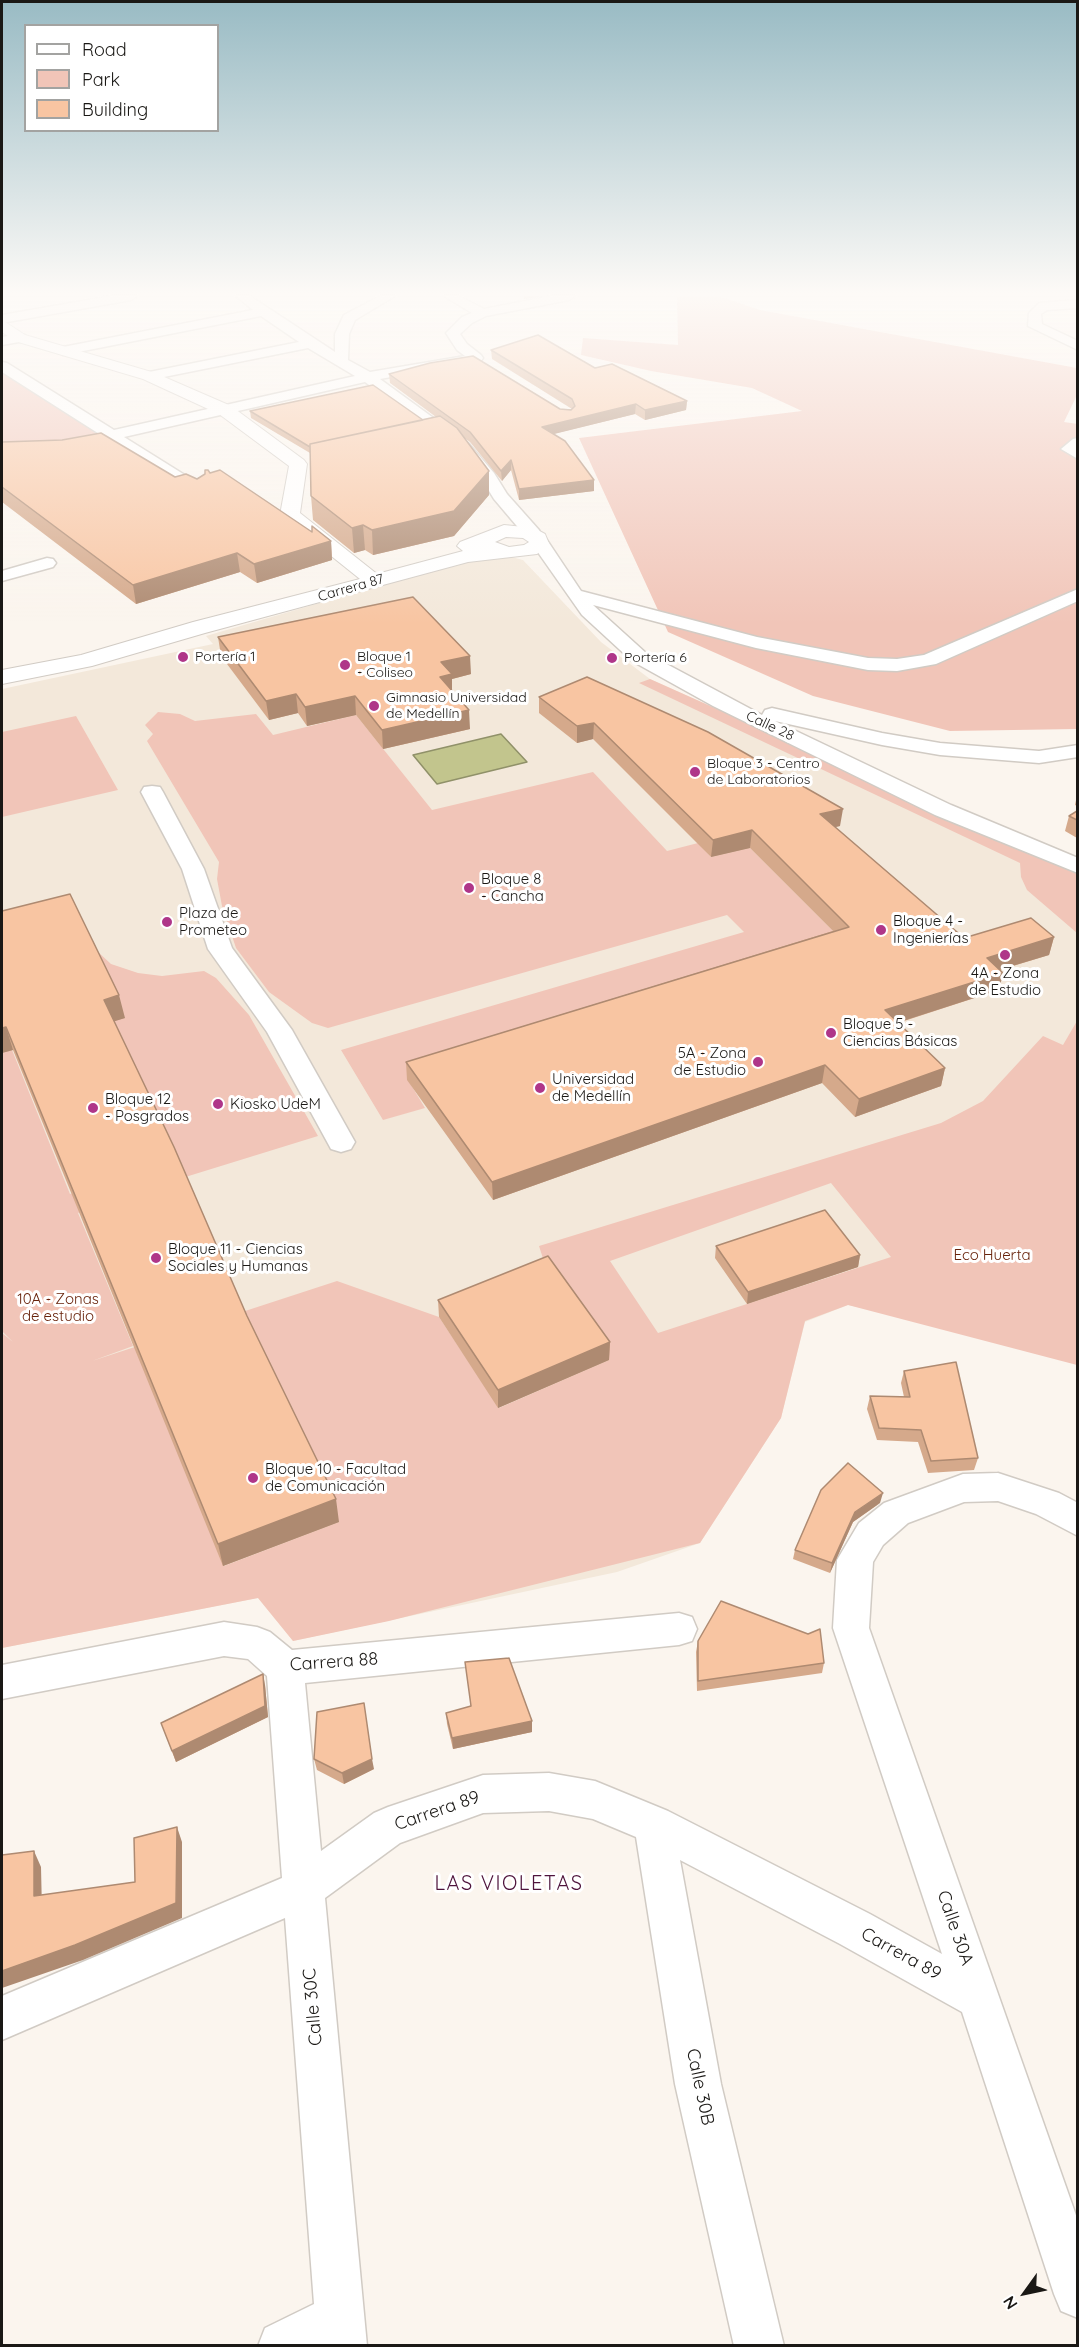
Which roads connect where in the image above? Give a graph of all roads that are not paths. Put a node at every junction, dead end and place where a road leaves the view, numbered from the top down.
1 (60, 406) edge
2 (215, 406) edge
3 (244, 406) edge
4 (408, 406) edge
5 (225, 410) junction
6 (445, 432) junction
7 (425, 436) edge
8 (110, 439) junction
9 (1077, 442) edge
10 (1077, 454) edge
11 (317, 460) edge
12 (298, 464) junction
13 (198, 490) edge
14 (500, 496) junction
15 (536, 538) junction
16 (499, 544) junction
17 (47, 563) dead end
18 (368, 575) junction
19 (2, 576) edge
20 (569, 587) junction
21 (1077, 594) edge
22 (201, 627) junction
23 (2, 677) edge
24 (720, 702) junction
25 (1077, 751) edge
26 (1040, 757) junction
27 (1077, 772) edge
28 (153, 792) dead end
29 (1077, 866) edge
30 (341, 1142) dead end
31 (1077, 1521) edge
32 (679, 1629) dead end
33 (285, 1668) junction
34 (2, 1682) edge
35 (654, 1825) junction
36 (302, 1890) junction
37 (979, 1998) junction
38 (2, 2018) edge
39 (1077, 2294) edge
40 (341, 2331) edge
41 (283, 2346) edge
42 (759, 2346) edge

1 - 8 street
2 - 5 street
3 - 5 street
4 - 6 street, Calle 28
5 - 8 street
5 - 12 street
6 - 7 street
6 - 14 street, Calle 28
8 - 13 street
9 - 10 street
11 - 12 street
12 - 18 street
14 - 15 street, Calle 28
14 - 16 street
15 - 16 street
15 - 16 street
15 - 20 street, Calle 28
16 - 18 street, Carrera 87
16 - 20 street, Carrera 87
16 - 22 street, Carrera 87
17 - 19 street
18 - 22 street, Carrera 87
20 - 21 street
20 - 24 street, Calle 28
22 - 23 street, Carrera 87
24 - 26 street
24 - 29 street, Calle 28
25 - 26 street
26 - 27 street
28 - 30 street
31 - 37 street, Calle 30A
32 - 33 street, Carrera 88
33 - 34 street, Carrera 88
33 - 36 street, Calle 30C
35 - 36 street, Carrera 89
35 - 37 street, Carrera 89
35 - 42 street, Calle 30B
36 - 38 street, Carrera 89
36 - 40 street, Calle 30C
37 - 39 street, Calle 30A
40 - 41 street

